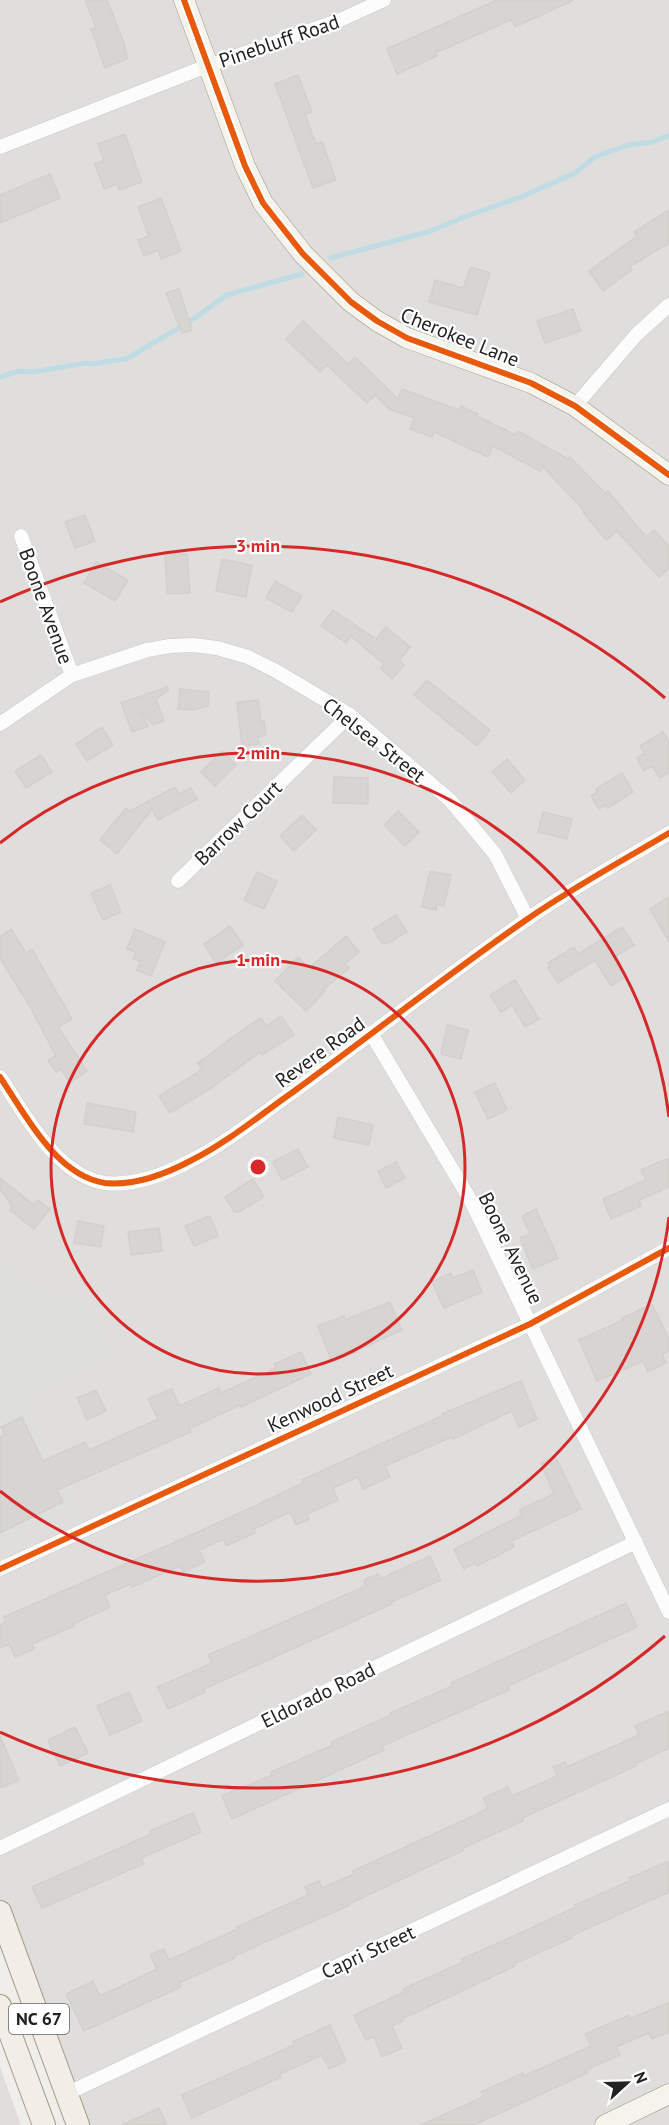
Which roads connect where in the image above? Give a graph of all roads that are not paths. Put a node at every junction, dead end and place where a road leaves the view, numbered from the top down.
1 (184, 0) edge
2 (384, 0) edge
3 (207, 66) junction
4 (0, 147) edge
5 (669, 305) edge
6 (575, 405) junction
7 (669, 475) edge
8 (21, 536) dead end
9 (72, 675) junction
10 (350, 716) junction
11 (0, 724) edge
12 (669, 833) edge
13 (178, 881) dead end
14 (528, 919) junction
15 (372, 1035) junction
16 (0, 1077) edge
17 (669, 1248) edge
18 (530, 1324) junction
19 (636, 1542) junction
20 (0, 1569) edge
21 (669, 1612) edge
22 (669, 1809) edge
23 (0, 1848) edge
24 (0, 1912) edge
25 (0, 2006) edge
26 (66, 2094) junction
27 (669, 2094) edge
28 (44, 2125) edge
29 (78, 2125) edge
30 (605, 2125) edge

1 - 3 street, Cherokee Lane
2 - 3 street, Pinebluff Road
3 - 4 street, Pinebluff Road
3 - 6 street, Cherokee Lane
5 - 6 street
6 - 7 street, Cherokee Lane
8 - 9 street, Boone Avenue
9 - 10 street, Chelsea Street
9 - 11 street, Chelsea Street
10 - 13 street, Barrow Court
10 - 14 street, Chelsea Street
12 - 14 street, Revere Road
14 - 15 street, Revere Road
15 - 16 street, Revere Road
15 - 18 street, Boone Avenue
17 - 18 street, Kenwood Street
18 - 19 street, Boone Avenue
18 - 20 street, Kenwood Street
19 - 21 street, Boone Avenue
19 - 23 street, Eldorado Road
22 - 26 street, Capri Street
24 - 26 main road, NC 67
25 - 28 main road, NC 67
26 - 29 main road, NC 67
27 - 30 street

